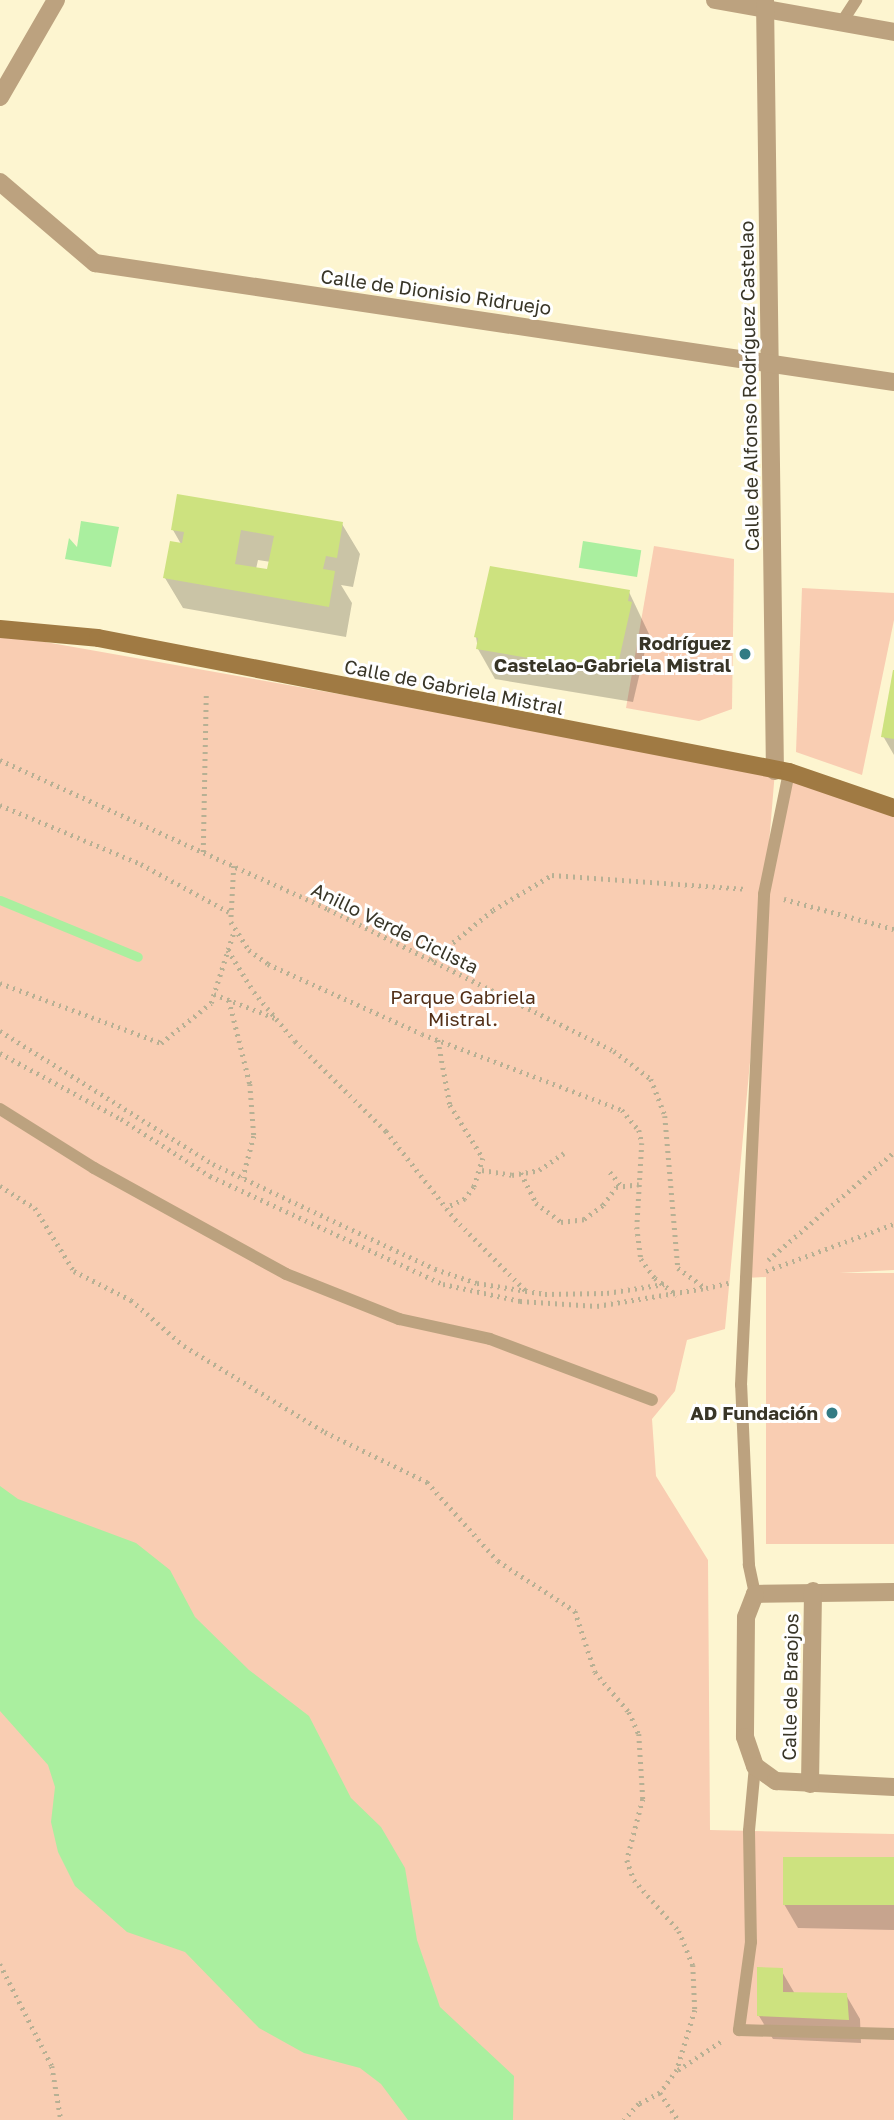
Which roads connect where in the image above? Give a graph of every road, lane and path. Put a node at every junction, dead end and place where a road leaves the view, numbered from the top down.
1 (56, 0) edge
2 (715, 0) edge
3 (856, 0) edge
4 (765, 6) edge
5 (840, 25) junction
6 (894, 33) edge
7 (0, 97) edge
8 (0, 182) edge
9 (769, 363) junction
10 (894, 383) edge
11 (0, 629) edge
12 (206, 692) dead end
13 (0, 760) edge
14 (782, 772) junction
15 (0, 805) edge
16 (894, 808) edge
17 (203, 852) junction
18 (234, 866) junction
19 (764, 894) junction
20 (229, 912) junction
21 (894, 929) edge
22 (234, 930) junction
23 (228, 950) junction
24 (431, 960) junction
25 (0, 983) edge
26 (214, 994) junction
27 (229, 1000) junction
28 (276, 1018) junction
29 (0, 1031) edge
30 (438, 1040) junction
31 (0, 1053) edge
32 (0, 1109) edge
33 (894, 1152) edge
34 (564, 1153) dead end
35 (482, 1170) junction
36 (610, 1172) dead end
37 (521, 1173) junction
38 (243, 1178) junction
39 (639, 1184) junction
40 (621, 1185) junction
41 (0, 1186) edge
42 (446, 1208) junction
43 (894, 1224) edge
44 (746, 1278) junction
45 (664, 1284) junction
46 (706, 1288) junction
47 (527, 1292) junction
48 (678, 1296) junction
49 (652, 1400) dead end
50 (813, 1591) junction
51 (894, 1592) edge
52 (755, 1594) junction
53 (755, 1766) junction
54 (810, 1784) junction
55 (894, 1787) edge
56 (0, 1964) edge
57 (739, 2030) junction
58 (894, 2034) edge
59 (677, 2070) junction
60 (660, 2093) junction
61 (61, 2120) edge
62 (624, 2120) edge
63 (678, 2120) edge

1 - 7 street
2 - 4 street
3 - 5 lane
4 - 5 street
4 - 9 street, Calle de Alfonso Rodríguez Castelao
5 - 6 street
8 - 9 street, Calle de Dionisio Ridruejo
9 - 10 street, Calle de Dionisio Ridruejo
9 - 14 street, Calle de Alfonso Rodríguez Castelao
11 - 14 street, Calle de Gabriela Mistral
12 - 17 path
13 - 17 path, Anillo Verde Ciclista
14 - 16 street, Calle de Gabriela Mistral
14 - 19 lane
15 - 20 path
17 - 18 path, Anillo Verde Ciclista
18 - 20 path
18 - 24 path, Anillo Verde Ciclista
19 - 21 path
19 - 24 path
19 - 44 lane
20 - 22 path
22 - 23 path
22 - 30 path
23 - 26 path
23 - 28 path
24 - 46 path, Anillo Verde Ciclista
25 - 26 path
26 - 27 path
27 - 28 path
27 - 38 path
28 - 42 path
29 - 38 path
30 - 35 path
30 - 39 path
31 - 48 path
32 - 49 lane
33 - 44 path
34 - 37 path
35 - 37 path
35 - 42 path
36 - 40 path
37 - 40 path
38 - 47 path
39 - 40 path
39 - 45 path
41 - 59 path
42 - 47 path
43 - 44 path
44 - 46 path
44 - 52 lane
45 - 47 path
45 - 48 path
46 - 48 path
50 - 51 street, Calle de Braojos
50 - 52 street, Calle de Braojos
50 - 54 street, Calle de Braojos
52 - 53 street, Calle de Braojos
53 - 54 street, Calle de Braojos
53 - 57 lane
54 - 55 street, Calle de Braojos
56 - 61 path
57 - 58 lane
57 - 59 path
59 - 60 path
60 - 62 path
60 - 63 path

